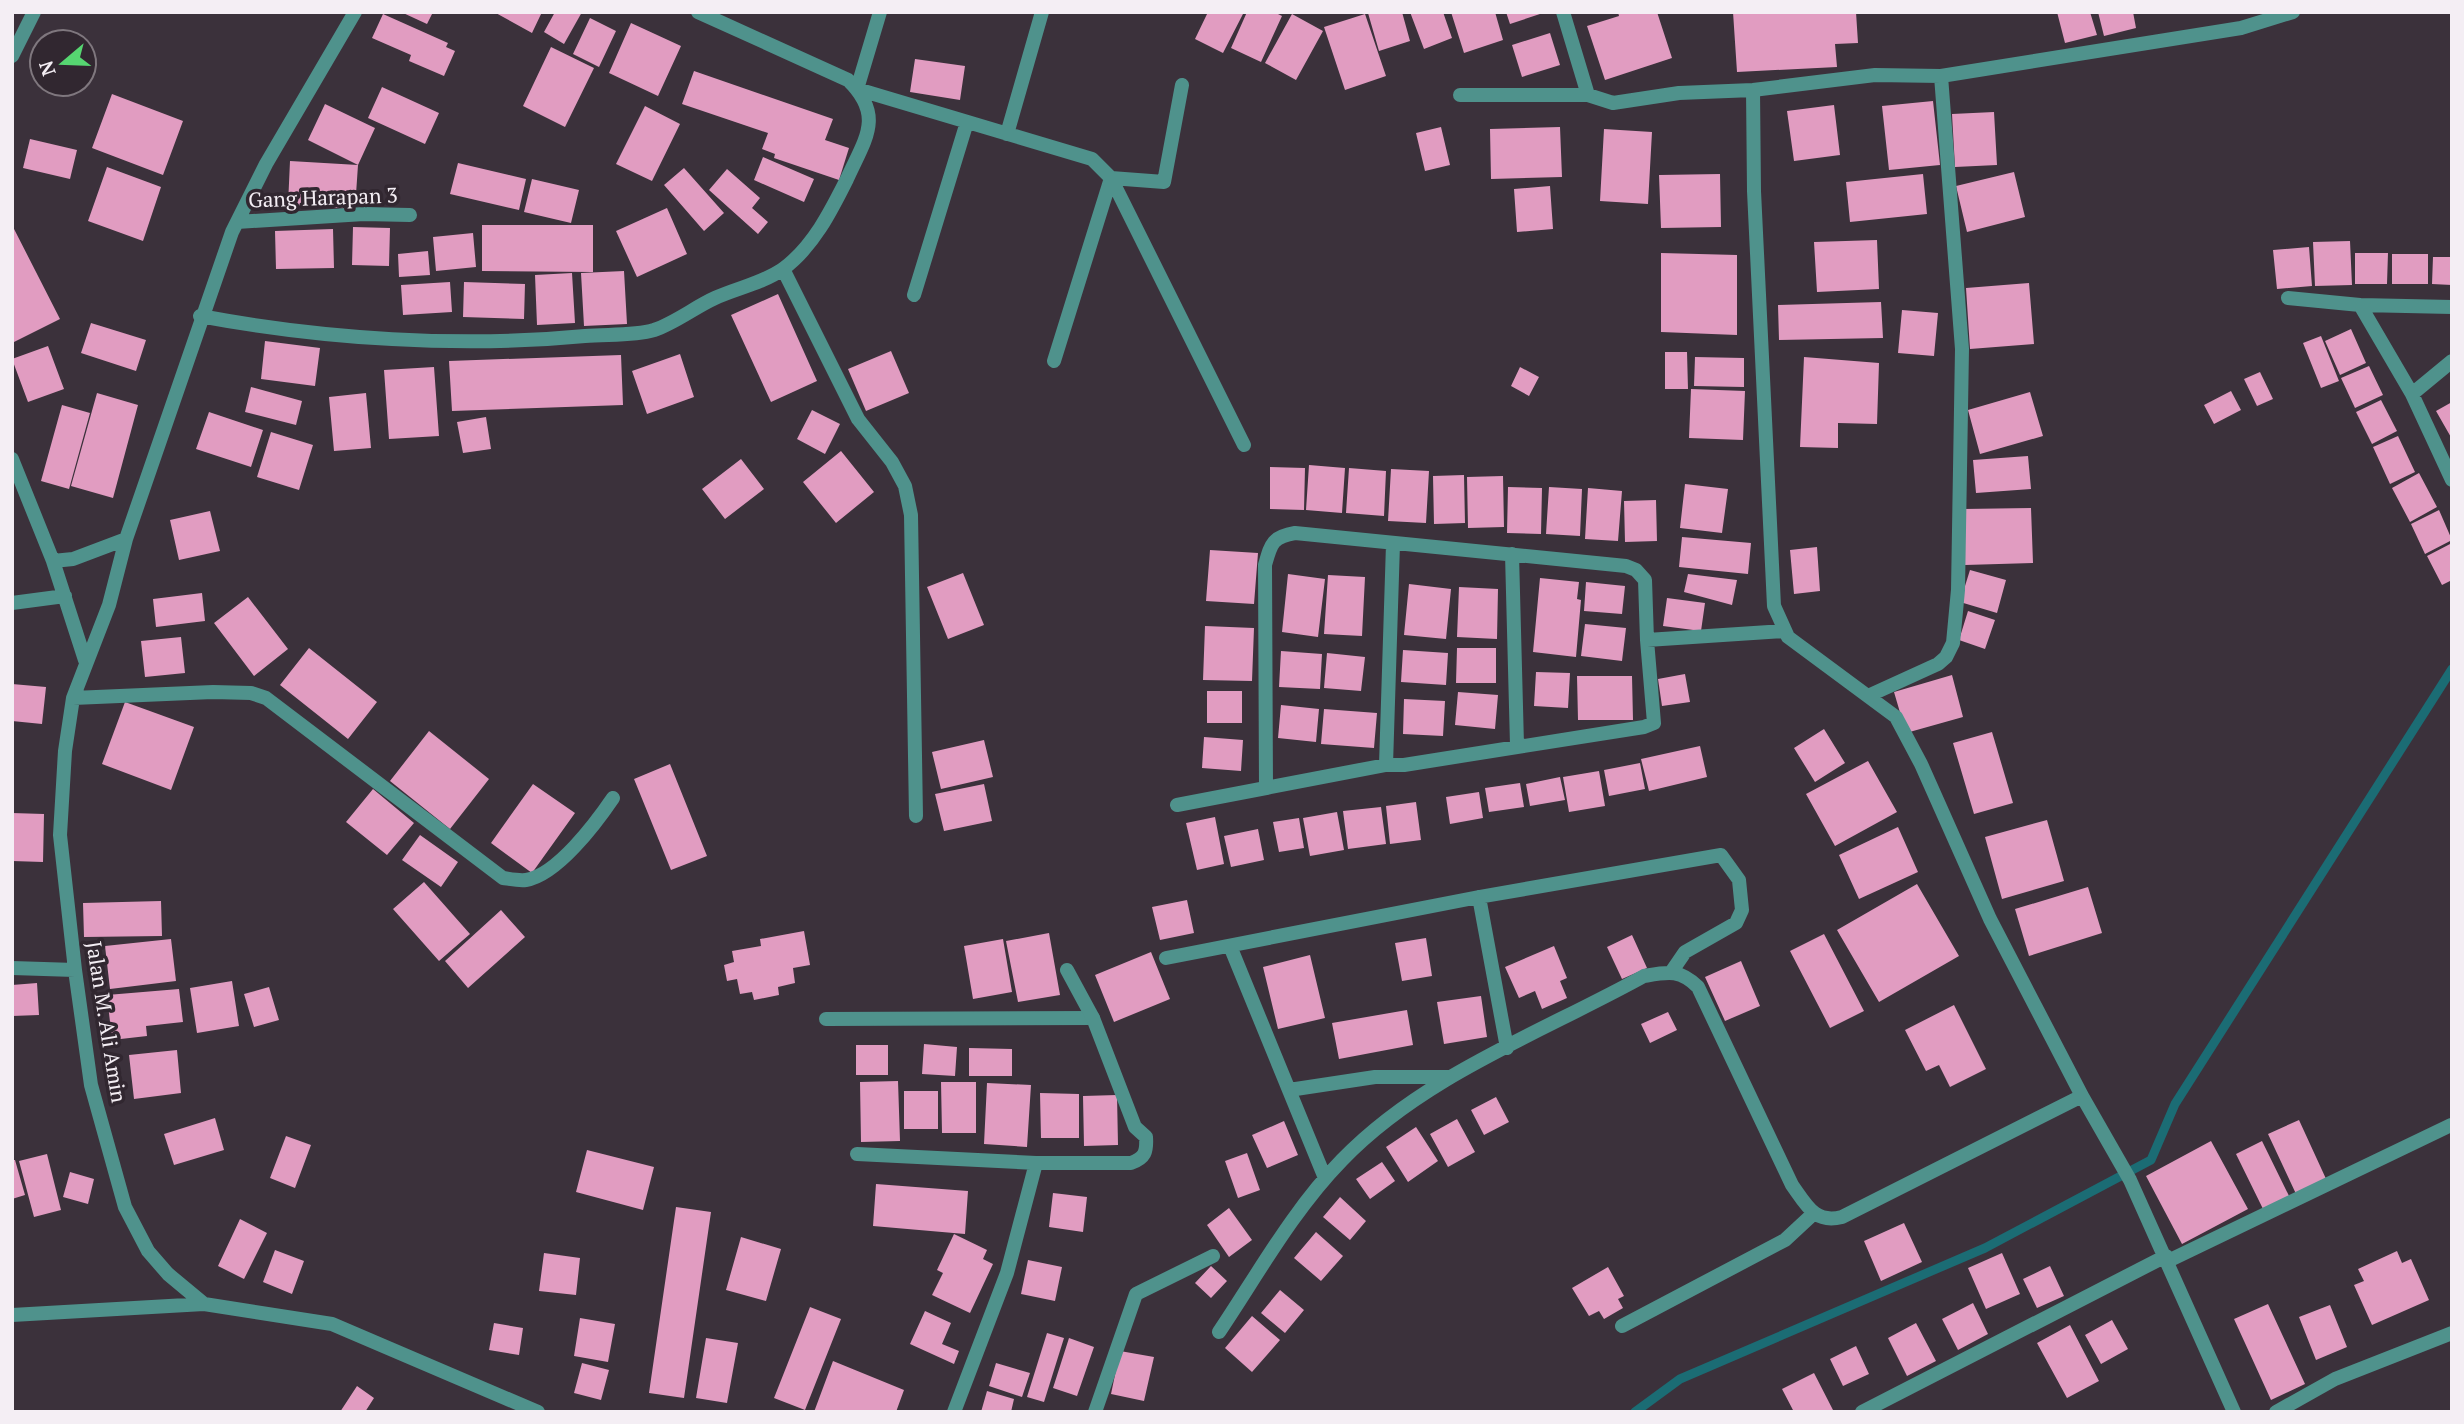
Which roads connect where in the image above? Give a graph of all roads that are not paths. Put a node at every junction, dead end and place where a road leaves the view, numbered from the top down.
1 (34, 12) edge
2 (355, 12) edge
3 (698, 12) edge
4 (880, 12) edge
5 (1042, 12) edge
6 (1563, 12) edge
7 (2293, 12) edge
8 (12, 56) edge
9 (1941, 76) junction
10 (1182, 85) dead end
11 (857, 89) junction
12 (1753, 90) junction
13 (1460, 95) dead end
14 (1588, 95) junction
15 (967, 122) junction
16 (1007, 134) junction
17 (1111, 178) junction
18 (410, 215) dead end
19 (237, 222) junction
20 (783, 269) junction
21 (914, 295) dead end
22 (2288, 298) dead end
23 (2360, 304) junction
24 (2452, 307) edge
25 (200, 316) junction
26 (1054, 360) dead end
27 (2452, 361) edge
28 (2412, 394) junction
29 (1244, 444) dead end
30 (12, 459) edge
31 (2452, 480) edge
32 (126, 539) junction
33 (1393, 544) junction
34 (1512, 554) junction
35 (53, 561) junction
36 (65, 596) junction
37 (12, 603) edge
38 (1784, 631) junction
39 (1647, 640) junction
40 (85, 660) junction
41 (1870, 695) junction
42 (73, 698) junction
43 (1517, 745) junction
44 (1386, 765) junction
45 (1266, 788) junction
46 (613, 798) dead end
47 (1177, 805) dead end
48 (916, 816) dead end
49 (1479, 897) junction
50 (1230, 946) junction
51 (1166, 958) dead end
52 (12, 968) edge
53 (75, 970) junction
54 (1067, 970) dead end
55 (1672, 971) junction
56 (1093, 1018) junction
57 (826, 1019) dead end
58 (1507, 1048) junction
59 (1451, 1077) junction
60 (1290, 1090) junction
61 (2081, 1096) junction
62 (2451, 1125) edge
63 (857, 1154) dead end
64 (1036, 1163) junction
65 (1325, 1178) junction
66 (1813, 1214) junction
67 (1213, 1256) dead end
68 (2167, 1258) junction
69 (204, 1304) junction
70 (12, 1315) edge
71 (1622, 1326) dead end
72 (1219, 1332) dead end
73 (2452, 1333) edge
74 (538, 1412) edge
75 (954, 1412) edge
76 (1095, 1412) edge
77 (1863, 1412) edge
78 (2234, 1412) edge
79 (2276, 1412) edge

1 - 8 street
2 - 19 street, Jalan M. Ali Amin
3 - 11 street
4 - 11 street
5 - 16 street
6 - 14 street
7 - 9 street
9 - 12 street
9 - 41 street
10 - 17 street
11 - 15 street
11 - 20 street
12 - 14 street
12 - 38 street
13 - 14 street
15 - 16 street
15 - 21 street
16 - 17 street
17 - 26 street
17 - 29 street
18 - 19 street, Gang Harapan 3
19 - 25 street, Jalan M. Ali Amin
20 - 25 street
20 - 48 street
22 - 23 street
23 - 24 street
23 - 28 street
25 - 32 street, Jalan M. Ali Amin
27 - 28 street
28 - 31 street
30 - 35 street
32 - 35 street
32 - 40 street, Jalan M. Ali Amin
33 - 34 street
33 - 44 street
33 - 45 street
34 - 39 street
34 - 43 street
35 - 36 street
36 - 37 street
36 - 40 street
38 - 39 street
38 - 41 street
39 - 43 street
40 - 42 street, Jalan M. Ali Amin
41 - 61 street
42 - 46 street
42 - 53 street, Jalan M. Ali Amin
43 - 44 street
44 - 45 street
45 - 47 street
49 - 50 street
49 - 55 street
49 - 58 street
50 - 51 street
50 - 60 street
52 - 53 street
53 - 69 street, Jalan M. Ali Amin
54 - 56 street
55 - 58 street
55 - 66 street
56 - 57 street
56 - 64 street
58 - 59 street
59 - 60 street
59 - 65 street
60 - 65 street
61 - 66 street
61 - 68 street
62 - 68 street
63 - 64 street
64 - 75 street
65 - 72 street
66 - 71 street
67 - 76 street
68 - 77 street
68 - 78 street
69 - 70 street
69 - 74 street
73 - 79 street

